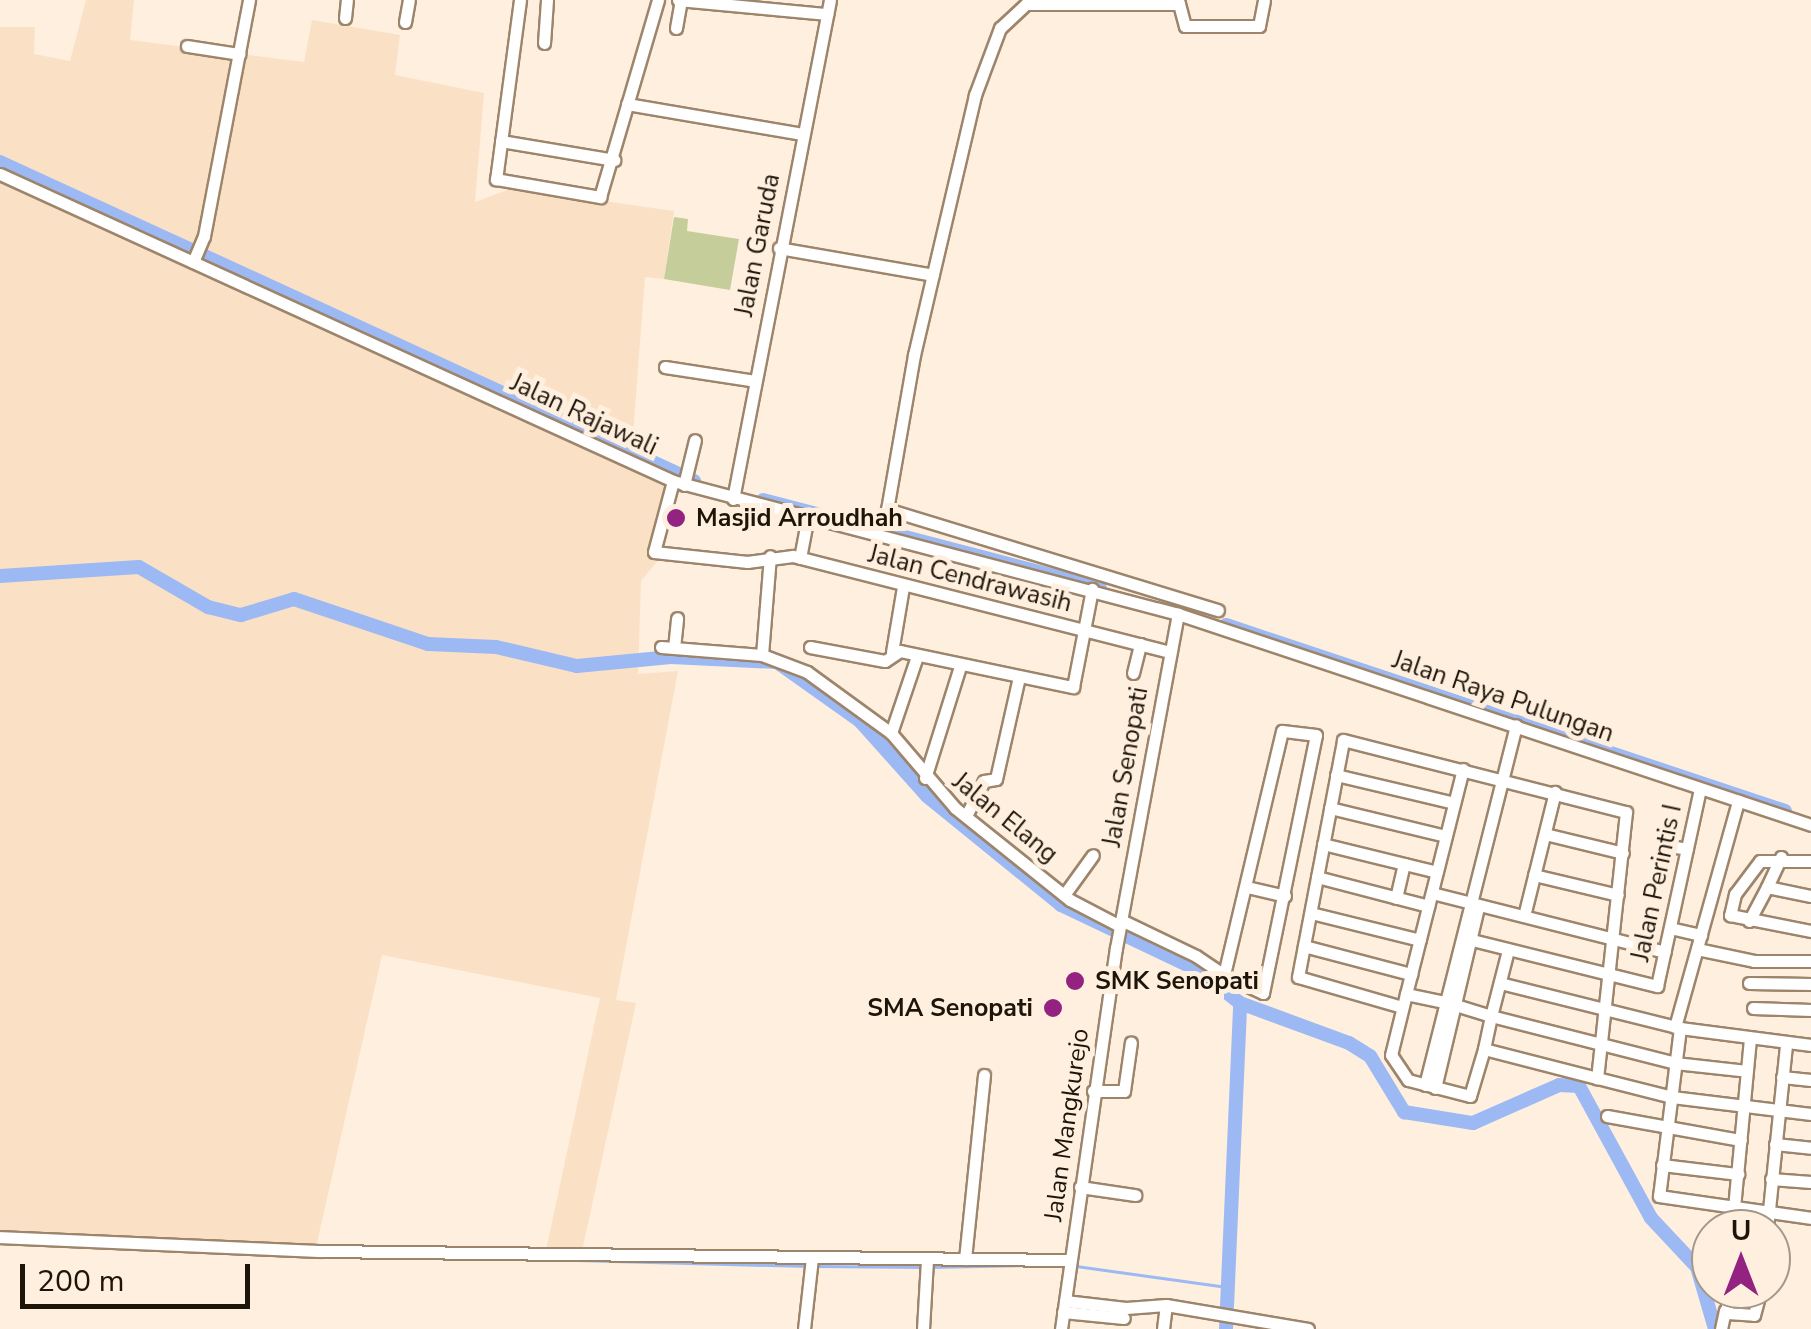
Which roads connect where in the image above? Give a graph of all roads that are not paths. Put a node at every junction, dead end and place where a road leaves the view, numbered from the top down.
1 (249, 0) edge
2 (348, 0) edge
3 (410, 0) edge
4 (520, 0) edge
5 (547, 0) edge
6 (658, 0) edge
7 (680, 0) edge
8 (830, 0) edge
9 (1264, 0) edge
10 (1178, 2) edge
11 (754, 3) edge
12 (1020, 3) edge
13 (827, 14) junction
14 (345, 18) dead end
15 (405, 22) dead end
16 (676, 28) dead end
17 (544, 43) dead end
18 (187, 46) dead end
19 (239, 54) junction
20 (627, 104) junction
21 (802, 134) junction
22 (502, 141) junction
23 (614, 160) junction
24 (0, 174) edge
25 (779, 248) junction
26 (196, 254) junction
27 (933, 275) junction
28 (665, 367) dead end
29 (755, 381) junction
30 (695, 440) dead end
31 (683, 479) junction
32 (735, 492) junction
33 (808, 516) junction
34 (770, 556) junction
35 (800, 558) junction
36 (902, 587) junction
37 (1092, 589) junction
38 (1218, 610) dead end
39 (1178, 614) junction
40 (676, 618) dead end
41 (1084, 631) junction
42 (1140, 644) junction
43 (810, 648) dead end
44 (892, 652) junction
45 (1170, 652) junction
46 (762, 655) junction
47 (917, 656) junction
48 (960, 666) junction
49 (1132, 673) dead end
50 (1019, 677) junction
51 (1520, 727) junction
52 (891, 732) junction
53 (1462, 769) junction
54 (1336, 775) junction
55 (925, 778) junction
56 (1506, 778) junction
57 (1700, 789) junction
58 (1555, 792) junction
59 (1738, 801) junction
60 (1454, 803) junction
61 (1330, 808) junction
62 (966, 816) junction
63 (1811, 825) edge
64 (1544, 834) junction
65 (1446, 836) junction
66 (1323, 844) junction
67 (1688, 849) junction
68 (1623, 854) junction
69 (1092, 855) dead end
70 (1781, 858) junction
71 (1811, 861) edge
72 (1404, 864) junction
73 (1661, 864) dead end
74 (1437, 872) junction
75 (1534, 876) junction
76 (1317, 877) junction
77 (1247, 887) junction
78 (1767, 887) junction
79 (1432, 892) junction
80 (1064, 895) junction
81 (1618, 895) junction
82 (1285, 896) junction
83 (1811, 896) edge
84 (1396, 898) junction
85 (1475, 904) junction
86 (1428, 906) junction
87 (1310, 913) junction
88 (1524, 916) junction
89 (1748, 921) junction
90 (1120, 925) junction
91 (1670, 928) junction
92 (1811, 931) edge
93 (1700, 936) junction
94 (1420, 940) junction
95 (1472, 940) junction
96 (1614, 940) junction
97 (1304, 946) junction
98 (1697, 949) junction
99 (1508, 950) junction
100 (1665, 952) junction
101 (1811, 961) edge
102 (1411, 974) junction
103 (1224, 975) junction
104 (1609, 975) junction
105 (1500, 983) junction
106 (1749, 983) dead end
107 (1811, 984) edge
108 (1404, 1000) junction
109 (1453, 1004) junction
110 (1753, 1008) dead end
111 (1606, 1009) junction
112 (1811, 1010) edge
113 (1491, 1016) junction
114 (1678, 1027) junction
115 (1750, 1038) junction
116 (1130, 1042) dead end
117 (1602, 1043) junction
118 (1786, 1044) junction
119 (1811, 1045) edge
120 (1484, 1049) junction
121 (1675, 1062) junction
122 (1747, 1071) junction
123 (984, 1075) dead end
124 (1782, 1077) junction
125 (1598, 1078) junction
126 (1811, 1080) edge
127 (1430, 1086) junction
128 (1093, 1091) junction
129 (1672, 1097) junction
130 (1745, 1106) junction
131 (1778, 1110) junction
132 (1811, 1114) edge
133 (1607, 1116) dead end
134 (1666, 1131) junction
135 (1741, 1140) junction
136 (1775, 1144) junction
137 (1811, 1148) edge
138 (1662, 1165) junction
139 (1738, 1174) junction
140 (1771, 1179) junction
141 (1811, 1182) edge
142 (1080, 1187) junction
143 (1135, 1196) dead end
144 (1728, 1209) edge
145 (1734, 1209) edge
146 (1768, 1209) edge
147 (0, 1237) edge
148 (965, 1259) junction
149 (811, 1262) junction
150 (926, 1263) junction
151 (1069, 1266) junction
152 (1166, 1304) junction
153 (1064, 1307) junction
154 (1759, 1309) edge
155 (1725, 1310) joint
156 (1124, 1319) edge
157 (1290, 1328) edge
158 (804, 1329) edge
159 (923, 1329) edge
160 (1061, 1329) edge
161 (1163, 1329) edge
162 (1308, 1329) edge
163 (1720, 1329) edge

1 - 19 street
2 - 14 street
3 - 15 street
4 - 22 street
5 - 17 street
6 - 20 street
7 - 11 street
7 - 16 street
8 - 13 street, Jalan Garuda
9 - 10 street
10 - 12 street
11 - 13 street
12 - 27 street
13 - 21 street, Jalan Garuda
18 - 19 street
19 - 26 street
20 - 21 street
20 - 23 street
21 - 25 street, Jalan Garuda
22 - 23 street
22 - 23 street
24 - 26 street, Jalan Rajawali
25 - 27 street
25 - 29 street, Jalan Garuda
26 - 31 street, Jalan Rajawali
27 - 38 street
28 - 29 street
29 - 32 street, Jalan Garuda
30 - 31 street
31 - 32 street, Jalan Rajawali
31 - 34 street, Jalan Cendrawasih
32 - 33 street, Jalan Rajawali
33 - 35 street
33 - 37 street, Jalan Rajawali
34 - 35 street, Jalan Cendrawasih
34 - 46 street
35 - 36 street, Jalan Cendrawasih
36 - 41 street, Jalan Cendrawasih
36 - 44 street
37 - 39 street, Jalan Rajawali
37 - 41 street
39 - 45 street, Jalan Senopati
39 - 51 street, Jalan Raya Pulungan
40 - 46 street, Jalan Elang
41 - 42 street, Jalan Cendrawasih
41 - 50 street
42 - 45 street, Jalan Cendrawasih
42 - 49 street
43 - 44 street
44 - 47 street
45 - 90 street, Jalan Senopati
46 - 52 street, Jalan Elang
47 - 48 street
47 - 52 street
48 - 50 street
48 - 55 street
50 - 62 street
51 - 56 street
51 - 57 street, Jalan Raya Pulungan
52 - 55 street, Jalan Elang
53 - 54 street
53 - 56 street
53 - 60 street
54 - 60 street
54 - 61 street
55 - 62 street, Jalan Elang
56 - 58 street
56 - 85 street
57 - 59 street, Jalan Raya Pulungan
57 - 67 street, Jalan Perintis I
58 - 64 street
58 - 68 street
59 - 63 street, Jalan Raya Pulungan
59 - 93 street
60 - 65 street
61 - 65 street
61 - 66 street
62 - 80 street, Jalan Elang
64 - 68 street
64 - 75 street
65 - 74 street
66 - 72 street
66 - 76 street
67 - 73 street
67 - 91 street, Jalan Perintis I
68 - 81 street
69 - 80 street
70 - 71 street
70 - 78 street
70 - 89 street
72 - 74 street
72 - 84 street
74 - 79 street
75 - 81 street
75 - 88 street
76 - 84 street
76 - 87 street
77 - 82 street
77 - 82 street
77 - 103 street
78 - 83 street
78 - 89 street
79 - 85 street
79 - 86 street
80 - 90 street, Jalan Elang
81 - 96 street
82 - 103 street, Jalan Elang
84 - 86 street
85 - 88 street
85 - 95 street
85 - 109 street
86 - 94 street
87 - 94 street
87 - 97 street
88 - 96 street
89 - 92 street
90 - 103 street, Jalan Elang
90 - 128 street, Jalan Mangkurejo
91 - 93 street
91 - 100 street, Jalan Perintis I
93 - 98 street
94 - 102 street
95 - 99 street
95 - 109 street
96 - 100 street
96 - 104 street
97 - 102 street
97 - 108 street
98 - 101 street
98 - 114 street
99 - 104 street
99 - 105 street
100 - 104 street, Jalan Perintis I
102 - 108 street
104 - 111 street
105 - 111 street
105 - 113 street
106 - 107 street
108 - 109 street
108 - 127 street
109 - 113 street
109 - 127 street
110 - 112 street
111 - 114 street
111 - 117 street
113 - 117 street
113 - 120 street
114 - 115 street
114 - 121 street
115 - 118 street
115 - 122 street
116 - 128 street
117 - 121 street
117 - 125 street
118 - 119 street
118 - 124 street
120 - 125 street
120 - 127 street
121 - 122 street
121 - 129 street
122 - 130 street
123 - 148 street
124 - 126 street
124 - 131 street
125 - 129 street
128 - 142 street, Jalan Mangkurejo
129 - 130 street
129 - 134 street
130 - 131 street
130 - 135 street
131 - 132 street
131 - 136 street
133 - 134 street
134 - 135 street
134 - 138 street
135 - 139 street
136 - 137 street
136 - 140 street
138 - 139 street
138 - 144 street
139 - 145 street
140 - 141 street
140 - 146 street
142 - 143 street
142 - 151 street, Jalan Mangkurejo
147 - 149 street
148 - 150 street
148 - 151 street
149 - 150 street
149 - 158 street
150 - 159 street
151 - 153 street, Jalan Mangkurejo
152 - 156 street
152 - 157 street
152 - 161 street
153 - 156 street
153 - 160 street, Jalan Mangkurejo
154 - 155 street
155 - 163 street
157 - 162 street

